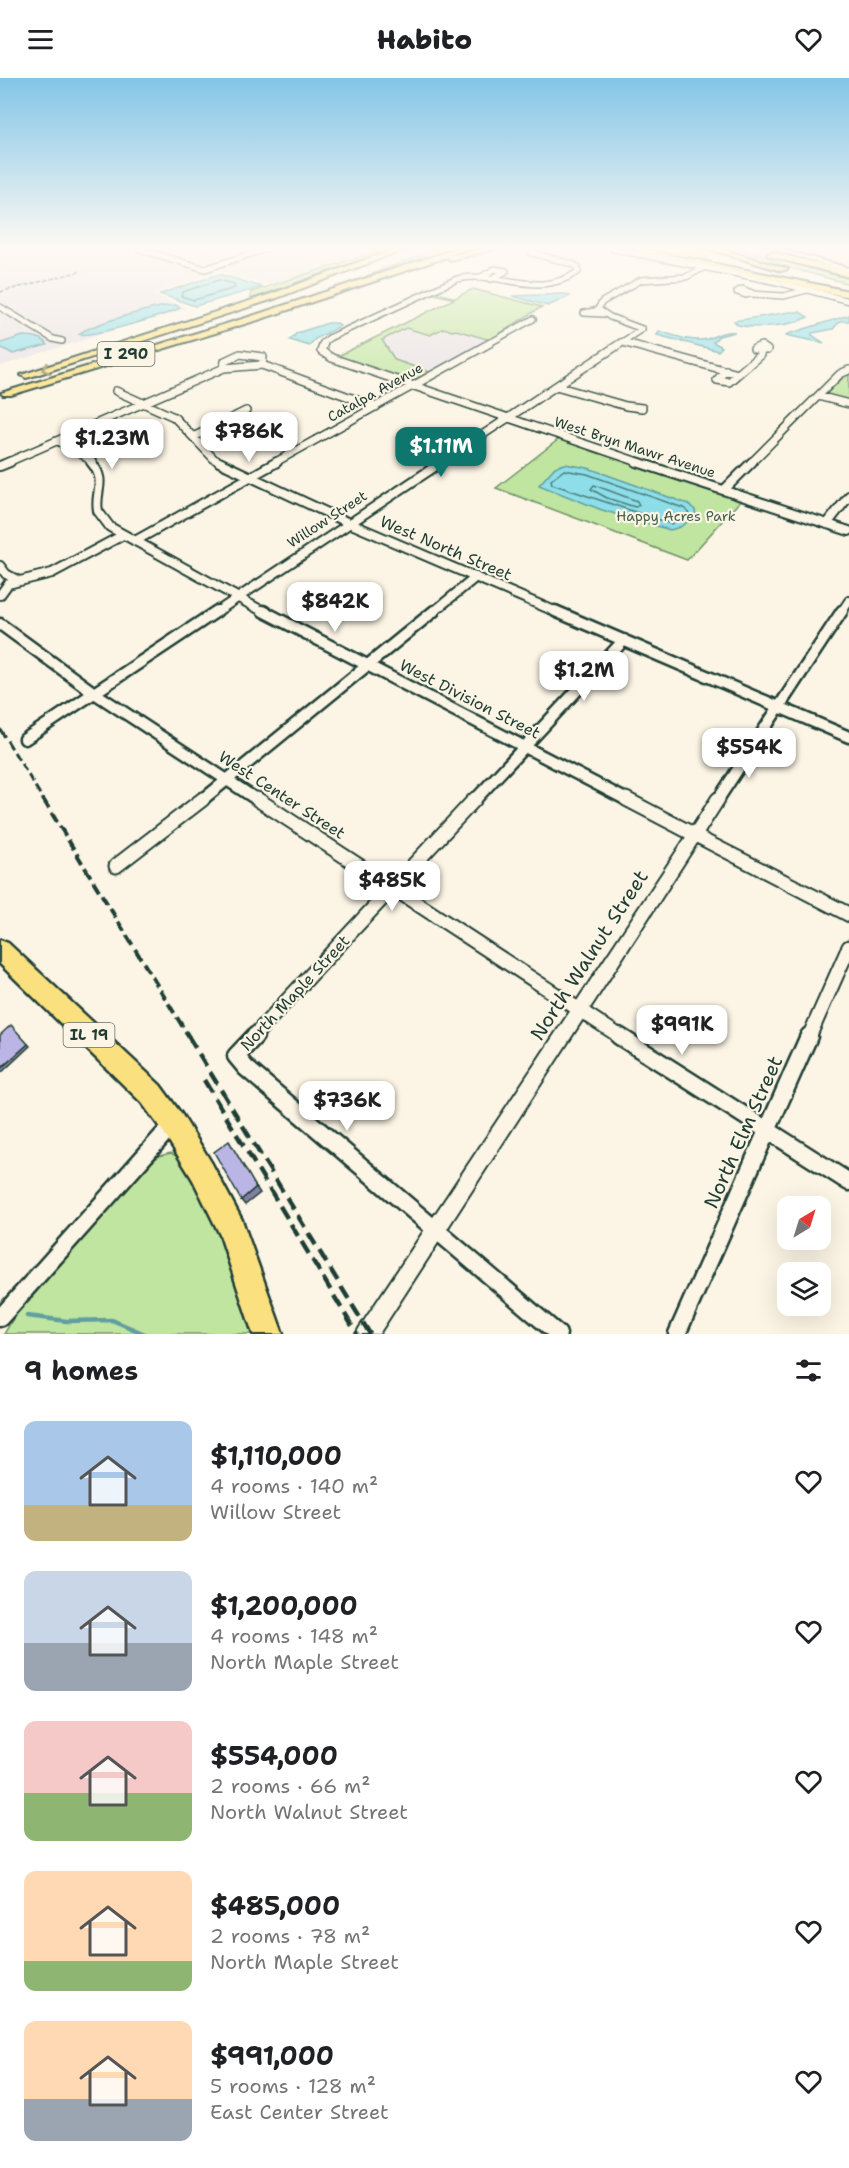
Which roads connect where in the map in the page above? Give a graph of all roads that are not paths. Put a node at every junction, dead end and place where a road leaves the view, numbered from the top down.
1 (1, 308) edge
2 (240, 308) edge
3 (263, 308) edge
4 (287, 308) edge
5 (395, 308) edge
6 (601, 308) edge
7 (533, 320) dead end
8 (62, 341) dead end
9 (623, 342) junction
10 (761, 351) dead end
11 (262, 365) junction
12 (224, 368) junction
13 (726, 370) junction
14 (848, 370) edge
15 (738, 374) junction
16 (412, 386) junction
17 (556, 386) junction
18 (2, 390) edge
19 (116, 391) dead end
20 (818, 396) junction
21 (144, 403) junction
22 (849, 404) edge
23 (376, 407) junction
24 (642, 408) dead end
25 (246, 411) dead end
26 (506, 419) junction
27 (193, 437) junction
28 (58, 441) junction
29 (0, 466) edge
30 (250, 477) junction
31 (724, 490) junction
32 (849, 496) edge
33 (349, 523) junction
34 (827, 524) junction
35 (849, 531) edge
36 (123, 535) junction
37 (135, 541) junction
38 (0, 566) edge
39 (476, 577) junction
40 (16, 580) junction
41 (0, 595) edge
42 (235, 597) junction
43 (849, 601) edge
44 (0, 624) edge
45 (624, 640) junction
46 (368, 666) junction
47 (93, 692) junction
48 (780, 707) junction
49 (849, 737) edge
50 (25, 739) dead end
51 (524, 745) junction
52 (229, 780) junction
53 (694, 835) junction
54 (116, 866) dead end
55 (393, 888) junction
56 (849, 915) edge
57 (849, 947) edge
58 (0, 950) edge
59 (579, 1011) junction
60 (173, 1124) junction
61 (767, 1129) junction
62 (849, 1182) edge
63 (434, 1230) junction
64 (0, 1317) edge
65 (268, 1334) edge
66 (367, 1334) edge
67 (558, 1334) edge
68 (677, 1334) edge

1 - 8 street
2 -> 18 highway, I 290
3 - 18 highway, I 290
4 - 18 highway
5 - 16 street, West Bryn Mawr Avenue
6 - 9 street, Willow Street
7 - 16 street, Catalpa Avenue
9 - 13 street
9 - 17 street, Willow Street
10 - 15 street
11 - 12 street
11 - 12 street
11 - 23 street
12 - 21 street
13 - 15 street
13 - 15 street
14 - 20 street
16 - 23 street, Catalpa Avenue
16 - 26 street, West Bryn Mawr Avenue
17 - 24 street
17 - 26 street, Willow Street
19 - 21 street, West North Street
20 - 22 street
20 - 31 street
21 - 27 street, West North Street
21 - 28 street
23 - 30 street, Catalpa Avenue
25 - 27 street
26 - 31 street, West Bryn Mawr Avenue
26 - 33 street, Willow Street
27 - 30 street, West North Street
28 - 29 street
28 - 36 street
30 - 33 street, West North Street
30 - 37 street, Catalpa Avenue
31 - 34 street, West Bryn Mawr Avenue
32 - 34 street
33 - 39 street, West North Street
33 - 42 street, Willow Street
34 - 35 street, West Bryn Mawr Avenue
36 - 37 street, West Division Street
36 - 40 street
37 - 42 street, West Division Street
38 - 40 street
39 - 45 street, West North Street
39 - 46 street
40 - 41 street
42 - 46 street, West Division Street
42 - 47 street, Willow Street
43 - 48 street, North Walnut Street
44 - 47 street, West Center Street
45 - 48 street, West North Street
45 - 51 street, North Maple Street
46 - 51 street, West Division Street
46 - 52 street
47 - 50 street, Willow Street
47 - 52 street, West Center Street
48 - 49 street, West North Street
48 - 53 street, North Walnut Street
51 - 53 street, West Division Street
51 - 55 street, North Maple Street
52 - 54 street
52 - 55 street, West Center Street
53 - 56 street
53 - 59 street, North Walnut Street
55 - 59 street, West Center Street
55 - 63 street, North Maple Street
57 - 61 street, North Elm Street
58 - 60 main road, IL 19
59 - 61 street, West Center Street
59 - 63 street, North Walnut Street
60 - 64 street
60 - 65 main road, IL 19
61 - 62 street, West Center Street
61 - 68 street, North Elm Street
63 - 66 street, North Walnut Street
63 - 67 street

